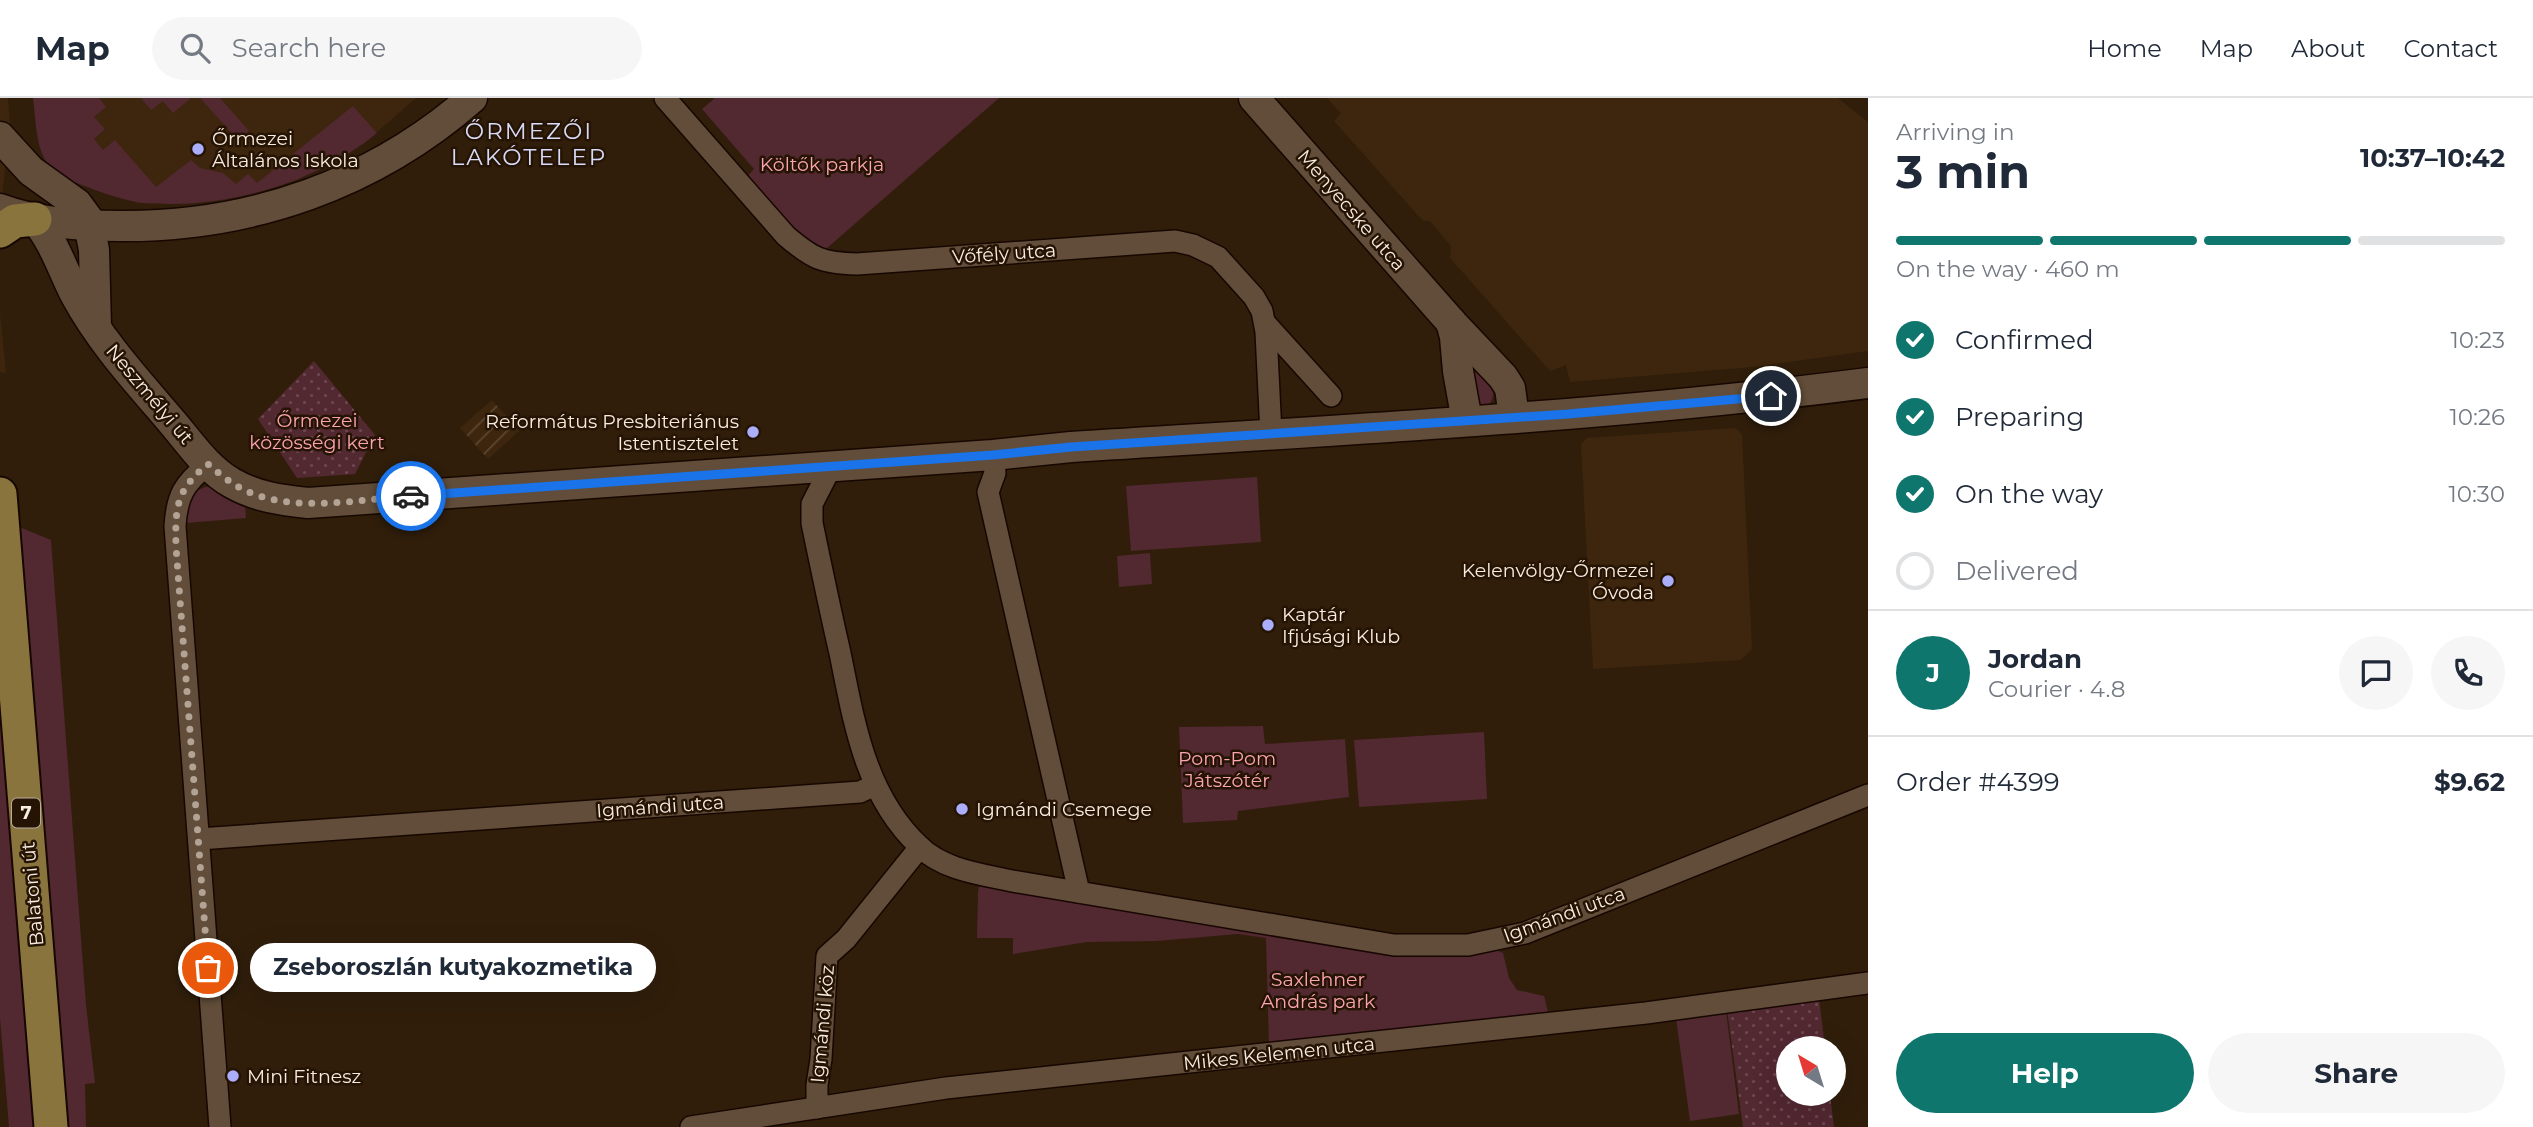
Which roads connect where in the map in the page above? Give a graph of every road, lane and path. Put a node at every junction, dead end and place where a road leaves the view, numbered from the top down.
1 (472, 98) edge
2 (665, 98) edge
3 (1254, 98) edge
4 (0, 137) edge
5 (0, 209) edge
6 (84, 215) junction
7 (35, 219) junction
8 (0, 231) edge
9 (1451, 322) junction
10 (1265, 323) junction
11 (96, 327) junction
12 (1458, 370) junction
13 (1868, 383) edge
14 (1331, 397) dead end
15 (1514, 418) junction
16 (1467, 421) junction
17 (1400, 425) junction
18 (1271, 434) junction
19 (993, 455) junction
20 (208, 464) junction
21 (832, 465) junction
22 (787, 468) junction
23 (0, 494) edge
24 (812, 504) junction
25 (875, 785) junction
26 (1868, 795) edge
27 (199, 839) junction
28 (920, 847) junction
29 (1079, 892) junction
30 (1868, 983) edge
31 (817, 1108) junction
32 (51, 1127) edge
33 (220, 1127) edge
34 (691, 1127) edge

1 - 6 street
2 - 10 street, Vőfély utca
3 - 9 street, Menyecske utca
4 - 6 street
5 - 7 street
6 - 7 street
6 - 11 street, Neszmélyi út
7 - 8 main road
7 - 11 street, Neszmélyi út
9 - 12 street
9 - 15 street, Menyecske utca
10 - 14 street
10 - 18 street, Vőfély utca
11 - 20 street, Neszmélyi út
12 - 16 street
12 - 17 street
13 - 15 street, Neszmélyi út
15 - 16 street, Neszmélyi út
16 - 17 street, Neszmélyi út
17 - 18 street, Neszmélyi út
18 - 19 street, Neszmélyi út
19 - 21 street, Neszmélyi út
19 - 29 street
20 - 22 street, Neszmélyi út
20 - 27 street
21 - 22 street, Neszmélyi út
21 - 24 street
22 - 24 street
23 - 32 main road, Balatoni út / 7
24 - 25 street
25 - 27 street, Igmándi utca
25 - 28 street, Igmándi utca
26 - 29 street, Igmándi utca
27 - 33 street
28 - 29 street, Igmándi utca
28 - 31 street, Igmándi köz
30 - 31 street, Mikes Kelemen utca
31 - 34 street, Mikes Kelemen utca

